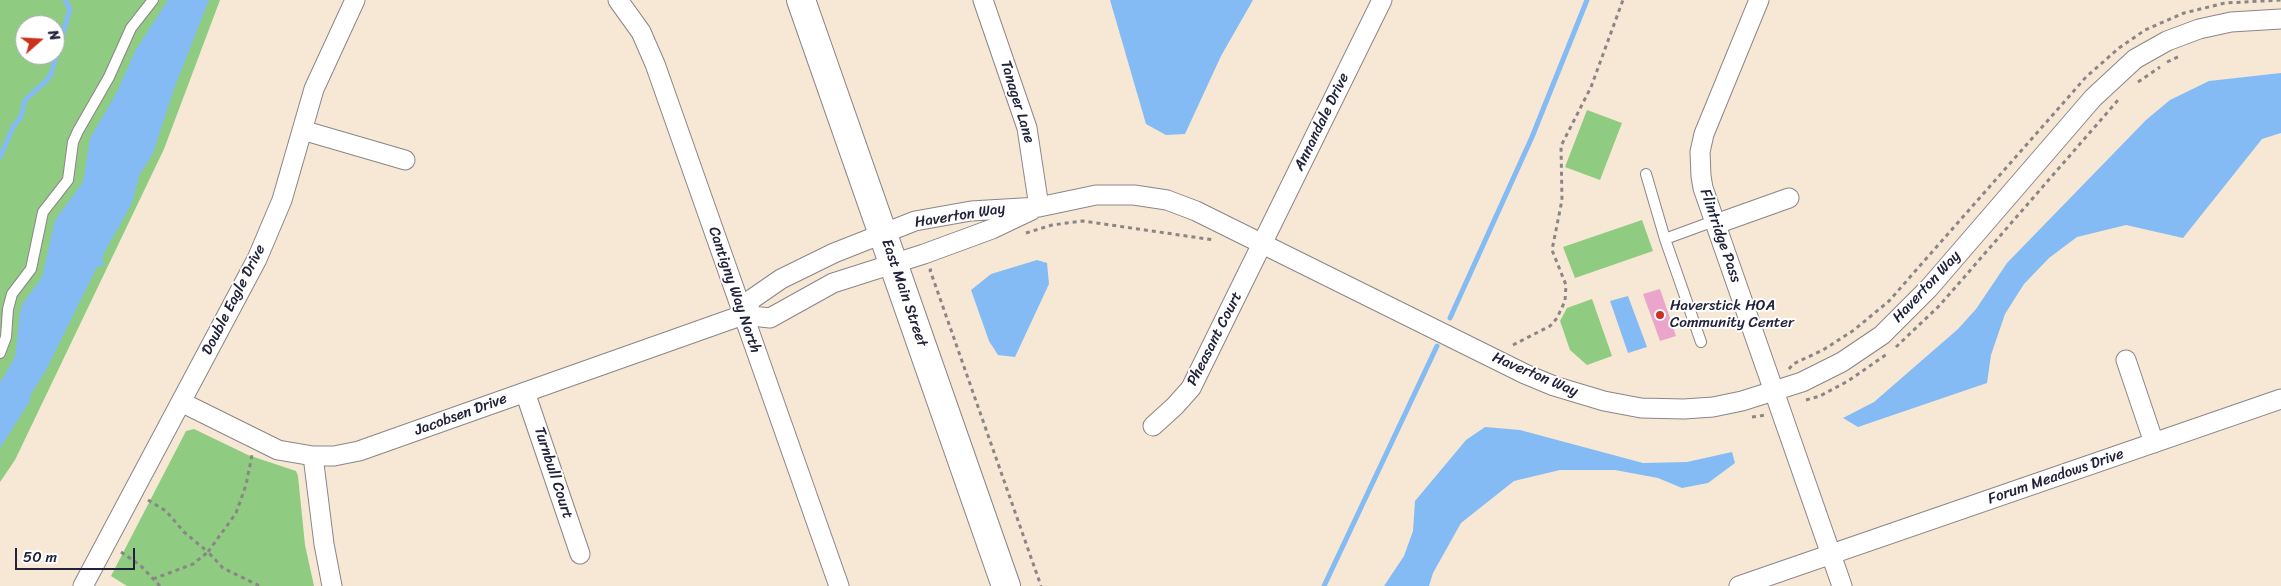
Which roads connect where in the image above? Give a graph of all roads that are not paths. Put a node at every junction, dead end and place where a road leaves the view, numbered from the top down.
1 (154, 0) edge
2 (355, 0) edge
3 (618, 0) edge
4 (801, 0) edge
5 (983, 0) edge
6 (1382, 0) edge
7 (1759, 0) edge
8 (2281, 19) edge
9 (302, 130) junction
10 (405, 160) dead end
11 (1646, 174) dead end
12 (1789, 198) dead end
13 (1040, 207) junction
14 (1715, 222) junction
15 (883, 234) junction
16 (1665, 239) junction
17 (1263, 243) junction
18 (894, 263) junction
19 (743, 315) junction
20 (1701, 342) dead end
21 (0, 352) edge
22 (2126, 360) dead end
23 (525, 392) junction
24 (1775, 392) junction
25 (2281, 399) edge
26 (180, 402) junction
27 (1153, 426) dead end
28 (2154, 442) junction
29 (313, 456) junction
30 (580, 554) dead end
31 (1831, 554) junction
32 (83, 586) edge
33 (332, 586) edge
34 (839, 586) edge
35 (1006, 586) edge
36 (1739, 586) edge
37 (1842, 586) edge

1 - 21 lane
2 - 9 street, Double Eagle Drive
3 - 19 street, Cantigny Way North
4 - 15 main road, East Main Street
5 - 13 street, Tanager Lane
6 - 17 street, Annandale Drive
7 - 14 street, Flintridge Pass
8 - 24 street, Haverton Way
9 - 10 street
9 - 26 street, Double Eagle Drive
11 - 16 lane
12 - 14 street
13 - 15 street, Haverton Way
13 - 17 street, Haverton Way
13 - 18 street, Haverton Way
14 - 16 lane
14 - 24 street, Flintridge Pass
15 - 18 main road, East Main Street
15 - 19 street
16 - 20 lane
17 - 24 street, Haverton Way
17 - 27 street, Pheasant Court
18 - 19 street, Jacobsen Drive
18 - 35 main road, East Main Street
19 - 23 street, Jacobsen Drive
19 - 34 street, Cantigny Way North
22 - 28 street
23 - 29 street, Jacobsen Drive
23 - 30 street, Turnbull Court
24 - 31 street, Flintridge Pass
25 - 28 street, Forum Meadows Drive
26 - 29 street, Jacobsen Drive
26 - 32 street, Double Eagle Drive
28 - 31 street, Forum Meadows Drive
29 - 33 street
31 - 36 street, Forum Meadows Drive
31 - 37 street, Flintridge Pass

